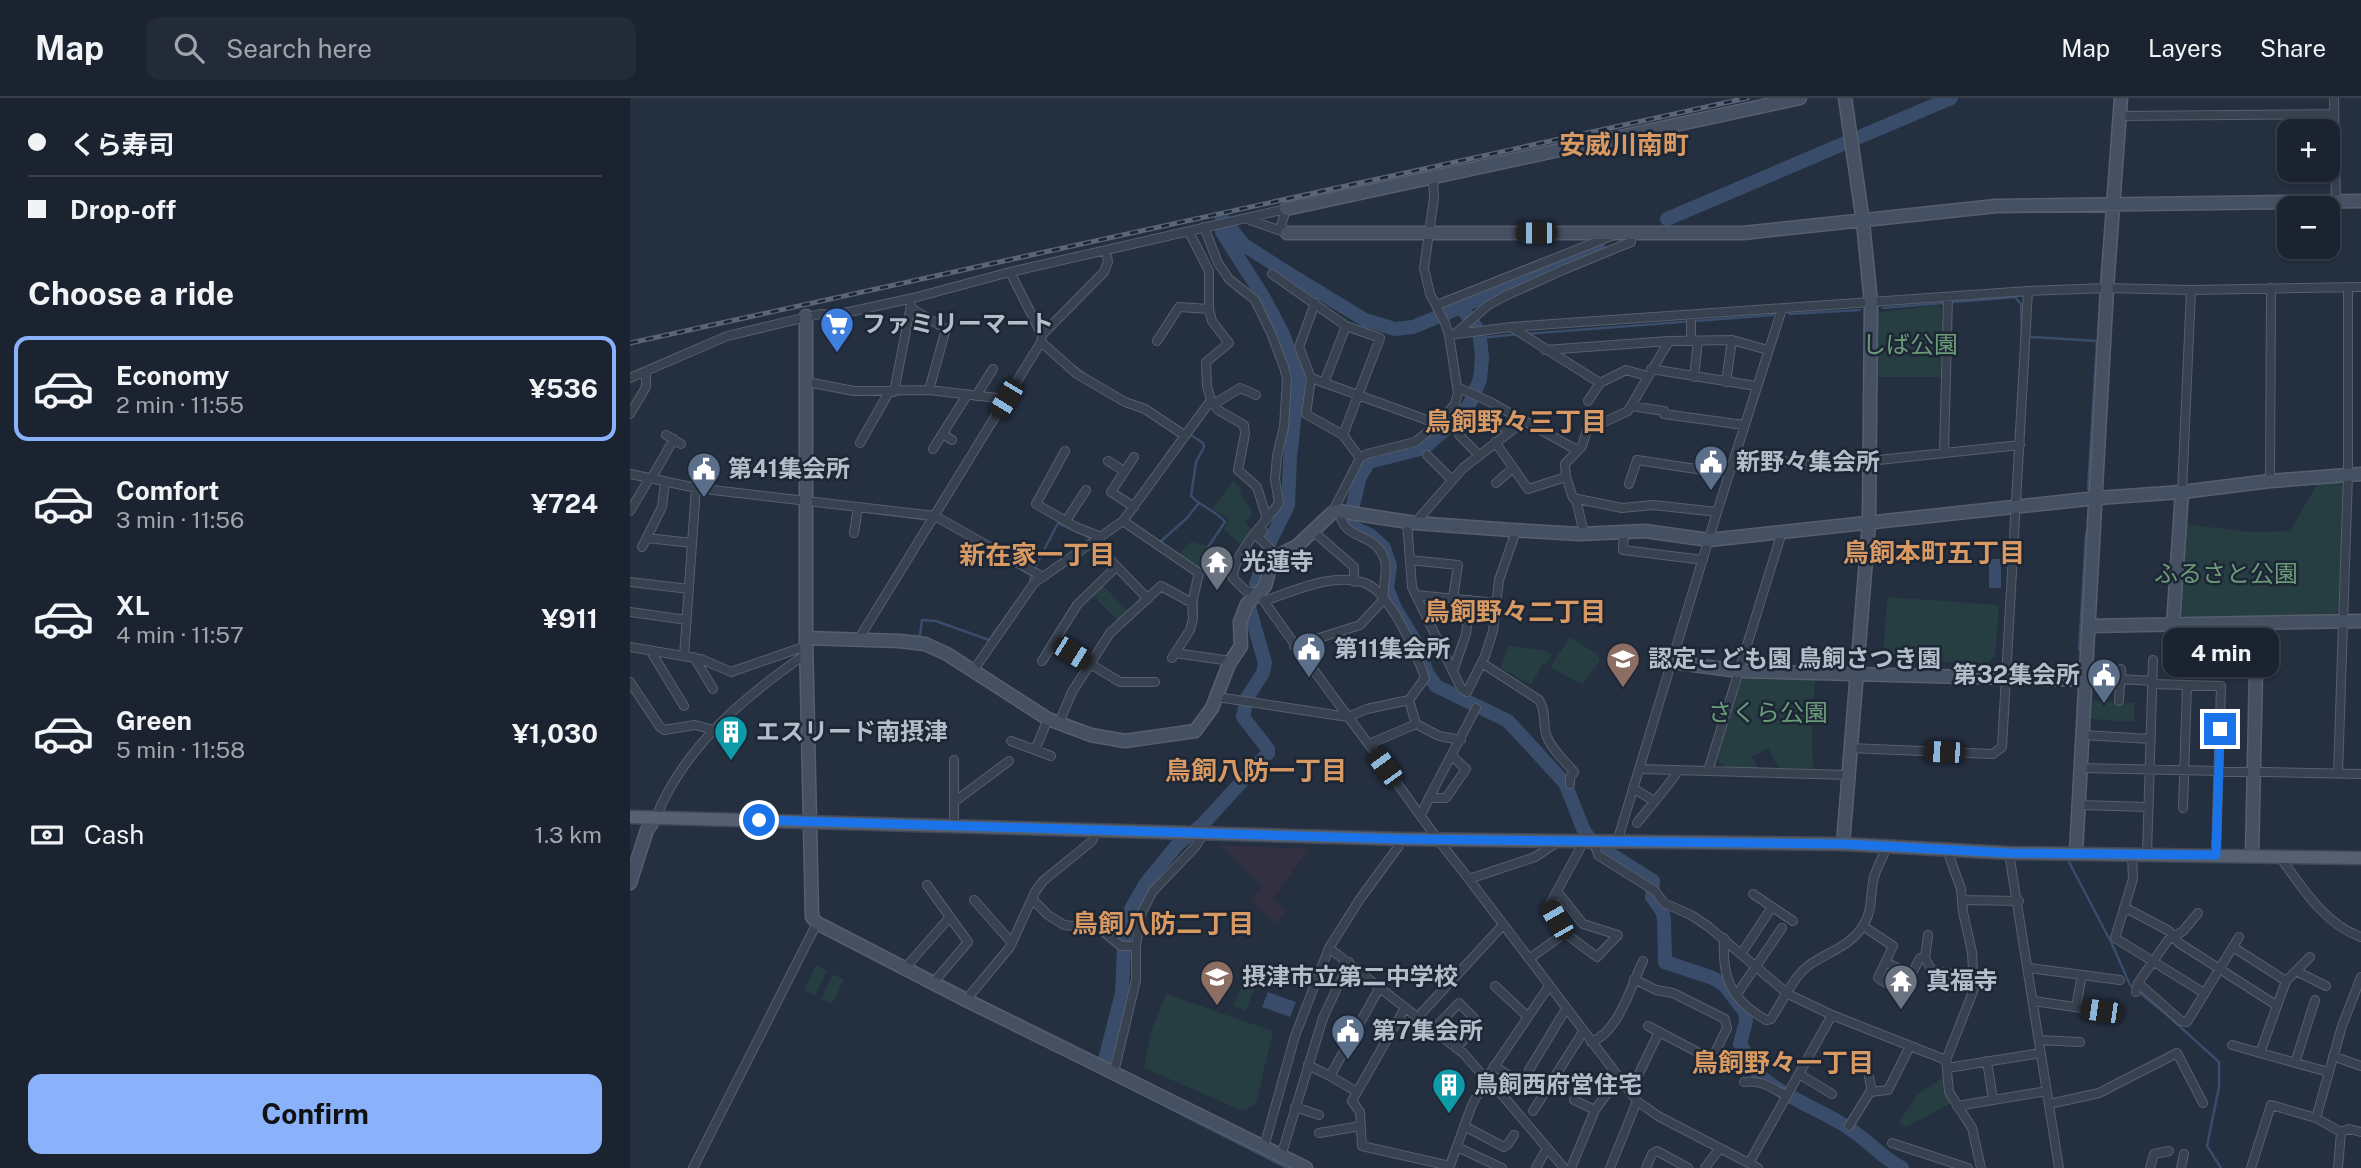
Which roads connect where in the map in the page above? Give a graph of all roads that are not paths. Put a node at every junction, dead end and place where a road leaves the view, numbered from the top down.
1 (1800, 98) edge
2 (1845, 98) edge
3 (2121, 98) edge
4 (2334, 98) edge
5 (2334, 114) junction
6 (2120, 116) junction
7 (1433, 178) junction
8 (2336, 196) edge
9 (2340, 201) edge
10 (2361, 201) edge
11 (2277, 202) edge
12 (2113, 203) junction
13 (1286, 209) junction
14 (1242, 220) junction
15 (1863, 222) junction
16 (1204, 227) junction
17 (1189, 232) junction
18 (1287, 233) junction
19 (1617, 233) junction
20 (1631, 233) junction
21 (1429, 234) junction
22 (1106, 250) junction
23 (1010, 272) junction
24 (1272, 274) dead end
25 (2108, 288) junction
26 (2271, 288) junction
27 (2348, 288) junction
28 (2361, 288) edge
29 (2191, 290) junction
30 (2028, 291) junction
31 (1948, 297) junction
32 (912, 298) junction
33 (1315, 303) junction
34 (1871, 303) junction
35 (1438, 307) junction
36 (911, 308) junction
37 (1209, 309) junction
38 (1782, 309) junction
39 (1691, 315) junction
40 (806, 316) junction
41 (1346, 326) junction
42 (1517, 332) junction
43 (1452, 335) junction
44 (1041, 338) junction
45 (1694, 340) junction
46 (1732, 340) junction
47 (1157, 341) dead end
48 (1669, 341) junction
49 (1768, 350) junction
50 (1545, 351) junction
51 (993, 369) dead end
52 (646, 371) junction
53 (1649, 373) junction
54 (1694, 377) junction
55 (630, 378) edge
56 (1311, 378) junction
57 (807, 382) junction
58 (1726, 382) junction
59 (1324, 383) junction
60 (1600, 383) junction
61 (1756, 386) junction
62 (1457, 387) junction
63 (929, 390) junction
64 (892, 392) junction
65 (972, 395) junction
66 (1256, 395) dead end
67 (1359, 396) junction
68 (1006, 399) junction
69 (1588, 401) dead end
70 (1212, 402) junction
71 (1631, 406) junction
72 (630, 414) edge
73 (1481, 415) dead end
74 (1524, 421) junction
75 (1438, 424) junction
76 (1744, 425) junction
77 (1510, 431) junction
78 (1186, 433) junction
79 (943, 434) junction
80 (1343, 435) junction
81 (1459, 435) dead end
82 (674, 439) dead end
83 (952, 440) dead end
84 (1494, 442) junction
85 (860, 443) dead end
86 (2020, 445) junction
87 (933, 449) dead end
88 (1577, 450) junction
89 (1065, 451) dead end
90 (1944, 453) junction
91 (1427, 455) dead end
92 (1479, 455) junction
93 (1735, 455) junction
94 (1134, 457) dead end
95 (1360, 458) junction
96 (1870, 460) junction
97 (1108, 461) dead end
98 (1513, 468) junction
99 (1124, 471) junction
100 (630, 474) edge
101 (1729, 474) junction
102 (2354, 474) edge
103 (1566, 477) junction
104 (650, 479) junction
105 (1452, 480) junction
106 (2270, 481) junction
107 (666, 482) junction
108 (1496, 483) dead end
109 (1046, 484) junction
110 (1629, 484) dead end
111 (696, 488) junction
112 (1055, 489) dead end
113 (1087, 490) dead end
114 (2182, 492) junction
115 (2097, 498) junction
116 (1576, 499) junction
117 (808, 500) junction
118 (858, 507) junction
119 (1134, 507) junction
120 (2017, 508) junction
121 (630, 511) edge
122 (1343, 512) junction
123 (1717, 512) junction
124 (1269, 516) junction
125 (933, 520) junction
126 (1066, 521) junction
127 (1123, 521) junction
128 (1411, 522) junction
129 (1869, 523) junction
130 (1314, 531) junction
131 (1516, 531) junction
132 (1623, 531) junction
133 (1782, 532) junction
134 (854, 533) dead end
135 (1584, 534) junction
136 (646, 538) junction
137 (1098, 540) junction
138 (1709, 540) junction
139 (692, 542) junction
140 (642, 547) dead end
141 (1279, 556) junction
142 (1410, 560) junction
143 (1703, 560) junction
144 (1116, 567) junction
145 (1036, 573) junction
146 (1354, 582) junction
147 (631, 585) edge
148 (689, 589) junction
149 (1416, 595) junction
150 (1262, 598) junction
151 (1453, 598) junction
152 (1148, 599) junction
153 (1384, 599) junction
154 (1470, 600) junction
155 (1192, 603) junction
156 (1496, 603) junction
157 (630, 612) edge
158 (687, 620) junction
159 (2344, 621) junction
160 (2361, 621) edge
161 (2258, 623) junction
162 (2173, 625) junction
163 (2088, 626) junction
164 (860, 636) junction
165 (1054, 642) junction
166 (806, 646) junction
167 (1294, 646) junction
168 (630, 647) edge
169 (650, 650) junction
170 (684, 656) junction
171 (694, 657) junction
172 (2153, 660) dead end
173 (1042, 661) dead end
174 (1231, 661) junction
175 (1671, 662) junction
176 (1482, 663) junction
177 (1090, 664) junction
178 (2121, 669) dead end
179 (973, 671) junction
180 (1452, 671) junction
181 (1739, 671) junction
182 (1856, 674) junction
183 (2007, 678) junction
184 (2120, 679) junction
185 (2085, 680) junction
186 (1154, 682) dead end
187 (2153, 683) junction
188 (631, 684) edge
189 (2187, 685) junction
190 (713, 689) dead end
191 (1217, 696) junction
192 (1409, 700) junction
193 (2119, 702) dead end
194 (684, 706) dead end
195 (1476, 708) dead end
196 (1348, 717) junction
197 (1054, 721) junction
198 (1416, 724) junction
199 (714, 730) junction
200 (2083, 735) junction
201 (2151, 738) junction
202 (1461, 740) junction
203 (1011, 741) dead end
204 (1369, 744) junction
205 (1850, 748) junction
206 (1035, 750) junction
207 (1051, 756) dead end
208 (1452, 756) junction
209 (954, 760) dead end
210 (1009, 761) dead end
211 (2081, 768) junction
212 (1639, 769) junction
213 (1679, 770) junction
214 (2151, 770) junction
215 (1708, 771) junction
216 (2185, 771) junction
217 (2219, 772) junction
218 (2254, 773) junction
219 (2338, 774) junction
220 (1848, 775) junction
221 (2361, 775) edge
222 (1570, 784) dead end
223 (1633, 788) junction
224 (1429, 798) junction
225 (1654, 801) junction
226 (954, 802) junction
227 (2079, 804) junction
228 (2149, 807) junction
229 (2183, 808) dead end
230 (1421, 815) junction
231 (630, 817) edge
232 (656, 817) junction
233 (810, 822) junction
234 (1637, 823) dead end
235 (954, 826) junction
236 (1097, 830) junction
237 (1202, 832) junction
238 (1435, 838) junction
239 (1400, 839) junction
240 (1559, 841) junction
241 (1589, 841) junction
242 (1617, 842) junction
243 (1843, 844) junction
244 (1886, 847) junction
245 (1947, 850) junction
246 (2009, 853) junction
247 (2076, 853) junction
248 (2132, 854) junction
249 (2147, 854) junction
250 (2216, 855) junction
251 (2252, 856) junction
252 (2280, 857) junction
253 (2361, 858) edge
254 (1469, 879) junction
255 (630, 883) edge
256 (927, 885) dead end
257 (1557, 891) junction
258 (1753, 894) dead end
259 (1032, 899) junction
260 (974, 900) dead end
261 (1962, 900) junction
262 (2019, 901) junction
263 (1772, 907) junction
264 (2124, 907) junction
265 (2199, 914) dead end
266 (950, 917) junction
267 (1793, 921) dead end
268 (817, 923) junction
269 (1503, 925) junction
270 (1863, 926) junction
271 (1782, 928) dead end
272 (1565, 933) junction
273 (1928, 935) dead end
274 (2173, 937) junction
275 (2239, 937) dead end
276 (2361, 937) edge
277 (1724, 938) junction
278 (1013, 943) junction
279 (1136, 946) junction
280 (2232, 947) junction
281 (1329, 948) junction
282 (1741, 954) junction
283 (2310, 957) dead end
284 (1925, 958) junction
285 (1529, 959) junction
286 (1643, 961) dead end
287 (2153, 961) junction
288 (1349, 962) junction
289 (1886, 962) junction
290 (1755, 966) junction
291 (905, 968) junction
292 (2029, 968) junction
293 (2220, 968) junction
294 (2296, 971) junction
295 (2082, 975) junction
296 (1912, 976) junction
297 (1973, 977) junction
298 (2361, 977) edge
299 (1634, 979) junction
300 (2120, 980) dead end
301 (2286, 981) junction
302 (933, 983) junction
303 (1495, 986) dead end
304 (1549, 986) junction
305 (2326, 986) dead end
306 (1380, 987) junction
307 (2204, 993) junction
308 (1737, 994) junction
309 (1788, 994) junction
310 (966, 1000) junction
311 (2315, 1000) dead end
312 (2034, 1001) junction
313 (2276, 1005) junction
314 (2076, 1007) junction
315 (1405, 1008) junction
316 (1566, 1009) junction
317 (2101, 1011) dead end
318 (1832, 1015) junction
319 (1417, 1017) junction
320 (1528, 1017) junction
321 (1648, 1026) dead end
322 (1433, 1030) junction
323 (1583, 1032) junction
324 (1659, 1032) junction
325 (2039, 1040) junction
326 (1591, 1042) junction
327 (2080, 1042) dead end
328 (2232, 1045) dead end
329 (1910, 1046) junction
330 (1456, 1048) junction
331 (2041, 1053) junction
332 (2260, 1053) junction
333 (2333, 1056) junction
334 (1987, 1061) junction
335 (2295, 1063) junction
336 (1947, 1064) junction
337 (1308, 1065) junction
338 (1494, 1066) junction
339 (2361, 1066) edge
340 (1529, 1070) dead end
341 (1114, 1072) junction
342 (2328, 1072) junction
343 (1800, 1074) junction
344 (1330, 1076) junction
345 (1869, 1077) dead end
346 (1486, 1078) junction
347 (1618, 1078) junction
348 (1744, 1082) dead end
349 (1523, 1084) dead end
350 (2047, 1091) junction
351 (1357, 1092) junction
352 (1630, 1092) junction
353 (1872, 1092) junction
354 (1832, 1094) dead end
355 (1788, 1095) junction
356 (1574, 1100) dead end
357 (1993, 1100) junction
358 (1637, 1101) junction
359 (2203, 1103) dead end
360 (2049, 1104) junction
361 (1957, 1106) junction
362 (1295, 1107) junction
363 (1595, 1110) junction
364 (1534, 1111) dead end
365 (1319, 1115) dead end
366 (2316, 1118) junction
367 (1361, 1126) junction
368 (1464, 1126) junction
369 (1849, 1126) dead end
370 (2341, 1132) junction
371 (2361, 1132) edge
372 (1319, 1133) dead end
373 (1514, 1135) dead end
374 (1892, 1143) dead end
375 (1264, 1147) junction
376 (1457, 1147) junction
377 (1547, 1148) junction
378 (1720, 1148) junction
379 (2169, 1151) dead end
380 (2185, 1154) dead end
381 (1281, 1156) junction
382 (1749, 1163) junction
383 (1450, 1167) edge
384 (693, 1168) edge
385 (1306, 1168) edge
386 (1503, 1168) edge
387 (1536, 1168) edge
388 (1564, 1168) edge
389 (1571, 1168) edge
390 (1610, 1168) edge
391 (1646, 1168) edge
392 (1688, 1168) edge
393 (1705, 1168) edge
394 (1758, 1168) edge
395 (1968, 1168) edge
396 (1981, 1168) edge
397 (2059, 1168) edge
398 (2150, 1168) edge
399 (2181, 1168) edge
400 (2251, 1168) edge
401 (2338, 1168) edge

1 - 7 street
2 - 15 street
3 - 6 street
4 - 5 street
5 - 6 street
5 - 8 street
6 - 12 street
7 - 13 street
7 - 21 street
9 - 10 street
11 - 12 street
12 - 15 street
12 - 25 street
13 - 14 street
13 - 18 street
14 - 16 street
14 - 18 street
15 - 20 street
15 - 34 street
16 - 17 street
16 - 124 street
17 - 22 street
17 - 37 street
18 - 21 street
19 - 20 street
19 - 21 street
19 - 35 street
20 - 43 street
21 - 35 street
22 - 23 street
22 - 44 street
23 - 32 street
23 - 44 street
24 - 33 street
25 - 29 street
25 - 30 street
25 - 115 street
26 - 27 street
26 - 29 street
26 - 106 street
27 - 28 street
27 - 102 street
29 - 114 street
30 - 31 street
30 - 86 street
31 - 34 street
31 - 90 street
32 - 36 street
32 - 40 street
33 - 41 street
33 - 56 street
34 - 38 street
34 - 96 street
35 - 43 street
36 - 63 street
36 - 64 street
37 - 47 street
37 - 70 street
38 - 39 street
38 - 49 street
39 - 42 street
39 - 45 street
40 - 52 street
40 - 57 street
41 - 59 street
41 - 67 street
42 - 43 street
42 - 50 street
43 - 62 street
44 - 68 street
44 - 78 street
45 - 46 street
45 - 48 street
45 - 54 street
46 - 49 street
46 - 58 street
48 - 50 street
48 - 53 street
49 - 61 street
50 - 60 street
51 - 65 street
52 - 55 street
52 - 72 street
53 - 54 street
53 - 60 street
53 - 71 street
54 - 58 street
56 - 59 street
56 - 80 street
57 - 64 street
57 - 117 street
58 - 61 street
59 - 67 street
60 - 69 street
61 - 76 street
62 - 74 street
62 - 75 street
63 - 64 street
63 - 65 street
64 - 85 street
65 - 68 street
65 - 79 street
66 - 70 street
67 - 75 street
67 - 80 street
68 - 125 street
70 - 78 street
70 - 124 street
71 - 76 street
71 - 88 street
73 - 77 street
74 - 77 street
74 - 88 street
75 - 95 street
76 - 93 street
77 - 84 street
78 - 119 street
79 - 83 street
79 - 87 street
80 - 95 street
81 - 92 street
82 - 104 street
84 - 92 street
84 - 98 street
86 - 90 street
86 - 120 street
88 - 103 street
89 - 109 street
90 - 96 street
91 - 105 street
92 - 105 street
93 - 96 street
93 - 101 street
94 - 99 street
95 - 122 street
96 - 129 street
97 - 99 street
98 - 103 street
98 - 108 street
99 - 119 street
100 - 104 street
101 - 110 street
101 - 123 street
102 - 106 street
102 - 159 street
103 - 116 street
104 - 107 street
104 - 121 street
105 - 128 street
106 - 114 street
107 - 111 street
107 - 136 street
109 - 112 street
109 - 126 street
111 - 117 street
111 - 139 street
113 - 126 street
114 - 115 street
114 - 162 street
115 - 120 street
115 - 163 street
116 - 123 street
116 - 135 street
117 - 118 street
117 - 166 street
118 - 125 street
118 - 134 street
119 - 127 street
120 - 129 street
120 - 183 street
122 - 128 street
122 - 130 street
122 - 153 street
123 - 138 street
124 - 141 street
124 - 150 street
125 - 145 street
125 - 164 street
126 - 137 street
127 - 137 street
127 - 155 street
128 - 131 street
128 - 142 street
129 - 133 street
129 - 182 street
130 - 141 street
130 - 146 street
131 - 135 street
131 - 156 street
132 - 135 street
132 - 138 street
132 - 143 street
133 - 138 street
133 - 181 street
136 - 139 street
136 - 140 street
137 - 144 street
137 - 145 street
138 - 143 street
139 - 148 street
141 - 150 street
142 - 149 street
142 - 151 street
143 - 175 street
144 - 152 street
144 - 165 street
145 - 179 street
146 - 150 street
146 - 153 street
147 - 148 street
148 - 158 street
149 - 151 street
149 - 180 street
150 - 167 street
150 - 174 street
151 - 154 street
152 - 155 street
152 - 177 street
153 - 167 street
153 - 192 street
154 - 156 street
154 - 180 street
155 - 174 street
156 - 176 street
157 - 158 street
158 - 170 street
159 - 160 street
159 - 161 street
159 - 219 street
161 - 162 street
161 - 218 street
162 - 163 street
163 - 185 street
164 - 166 street
164 - 179 street
165 - 173 street
165 - 177 street
166 - 171 street
166 - 199 street
166 - 233 street
167 - 196 street
168 - 169 street
169 - 170 street
169 - 194 street
170 - 171 street
171 - 190 street
172 - 187 street
174 - 191 street
175 - 181 street
175 - 212 street
176 - 180 street
176 - 222 street
177 - 186 street
177 - 197 street
178 - 184 street
179 - 197 street
181 - 182 street
181 - 215 street
182 - 183 street
182 - 205 street
183 - 185 street
183 - 205 street
184 - 187 street
184 - 193 street
185 - 200 street
187 - 189 street
187 - 201 street
188 - 199 street
189 - 216 street
189 - 217 street
191 - 196 street
191 - 197 street
192 - 196 street
192 - 198 street
195 - 202 street
196 - 204 street
197 - 206 street
198 - 202 street
198 - 204 street
199 - 232 street
200 - 201 street
200 - 211 street
201 - 214 street
202 - 208 street
203 - 206 street
204 - 230 street
205 - 220 street
206 - 207 street
208 - 224 street
208 - 224 street
209 - 226 street
210 - 226 street
211 - 214 street
211 - 227 street
212 - 213 street
212 - 223 street
213 - 215 street
213 - 225 street
214 - 216 street
214 - 228 street
215 - 220 street
216 - 217 street
216 - 229 street
217 - 218 street
217 - 250 street
218 - 219 street
218 - 251 street
219 - 221 street
220 - 243 street
223 - 225 street
223 - 242 street
224 - 230 street
225 - 234 street
226 - 235 street
227 - 228 street
227 - 247 street
228 - 249 street
230 - 238 street
231 - 232 main road
232 - 233 main road
232 - 255 street
233 - 235 main road
233 - 268 street
235 - 236 main road
236 - 237 main road
236 - 259 street
237 - 239 main road
237 - 279 street
238 - 239 main road
238 - 240 main road
238 - 254 street
239 - 281 street
240 - 241 main road
240 - 254 street
241 - 242 main road
241 - 257 street
241 - 277 street
242 - 243 main road
243 - 244 main road
244 - 245 main road
244 - 270 street
245 - 246 main road
245 - 261 street
246 - 247 main road
246 - 262 street
247 - 248 main road
248 - 249 main road
248 - 264 street
249 - 250 main road
250 - 251 main road
251 - 252 main road
252 - 253 main road
252 - 276 street
254 - 269 street
256 - 266 street
257 - 272 street
257 - 272 street
258 - 263 street
259 - 278 street
259 - 279 street
260 - 278 street
261 - 262 street
261 - 297 street
262 - 292 street
263 - 267 street
263 - 282 street
264 - 274 street
264 - 287 street
265 - 274 street
266 - 291 street
266 - 302 street
268 - 291 street
268 - 384 street
269 - 285 street
269 - 319 street
270 - 289 street
270 - 309 street
271 - 290 street
272 - 285 street
273 - 284 street
274 - 287 street
274 - 293 street
275 - 280 street
277 - 282 street
277 - 308 street
278 - 310 street
279 - 341 street
280 - 293 street
280 - 301 street
281 - 288 street
281 - 375 street
282 - 290 street
283 - 294 street
284 - 296 street
284 - 297 street
285 - 304 street
286 - 299 street
287 - 307 street
287 - 307 street
288 - 306 street
288 - 337 street
289 - 296 street
289 - 296 street
290 - 308 street
290 - 309 street
291 - 302 street
292 - 295 street
292 - 312 street
293 - 307 street
293 - 313 street
294 - 301 street
294 - 305 street
295 - 300 street
295 - 314 street
297 - 336 street
298 - 333 street
299 - 324 street
299 - 326 street
301 - 313 street
302 - 310 street
303 - 320 street
304 - 316 street
304 - 320 street
306 - 315 street
306 - 344 street
308 - 309 street
309 - 318 street
310 - 341 street
311 - 335 street
312 - 314 street
312 - 325 street
313 - 332 street
314 - 317 street
315 - 319 street
315 - 351 street
316 - 323 street
316 - 340 street
318 - 329 street
318 - 343 street
319 - 322 street
320 - 338 street
321 - 324 street
322 - 330 street
322 - 330 street
323 - 326 street
323 - 364 street
324 - 352 street
325 - 327 street
325 - 331 street
326 - 347 street
328 - 332 street
329 - 336 street
329 - 353 street
330 - 346 street
331 - 334 street
331 - 350 street
332 - 335 street
333 - 339 street
333 - 342 street
334 - 336 street
334 - 357 street
335 - 342 street
336 - 361 street
337 - 344 street
337 - 362 street
338 - 346 street
338 - 349 street
341 - 375 street
342 - 366 street
343 - 354 street
343 - 355 street
344 - 351 street
345 - 353 street
346 - 368 street
346 - 377 street
347 - 352 street
347 - 363 street
348 - 355 street
350 - 357 street
350 - 360 street
351 - 367 street
352 - 358 street
353 - 369 street
355 - 382 street
356 - 363 street
357 - 361 street
358 - 378 street
358 - 390 street
359 - 360 street
360 - 397 street
361 - 396 street
362 - 365 street
362 - 381 street
363 - 389 street
366 - 370 street
366 - 400 street
367 - 372 street
367 - 383 street
368 - 373 street
368 - 376 street
370 - 371 street
370 - 401 street
374 - 395 street
375 - 381 street
376 - 383 street
376 - 386 street
377 - 387 street
377 - 388 street
378 - 382 street
378 - 393 street
379 - 398 street
380 - 399 street
381 - 385 street
382 - 394 street
391 - 392 street

